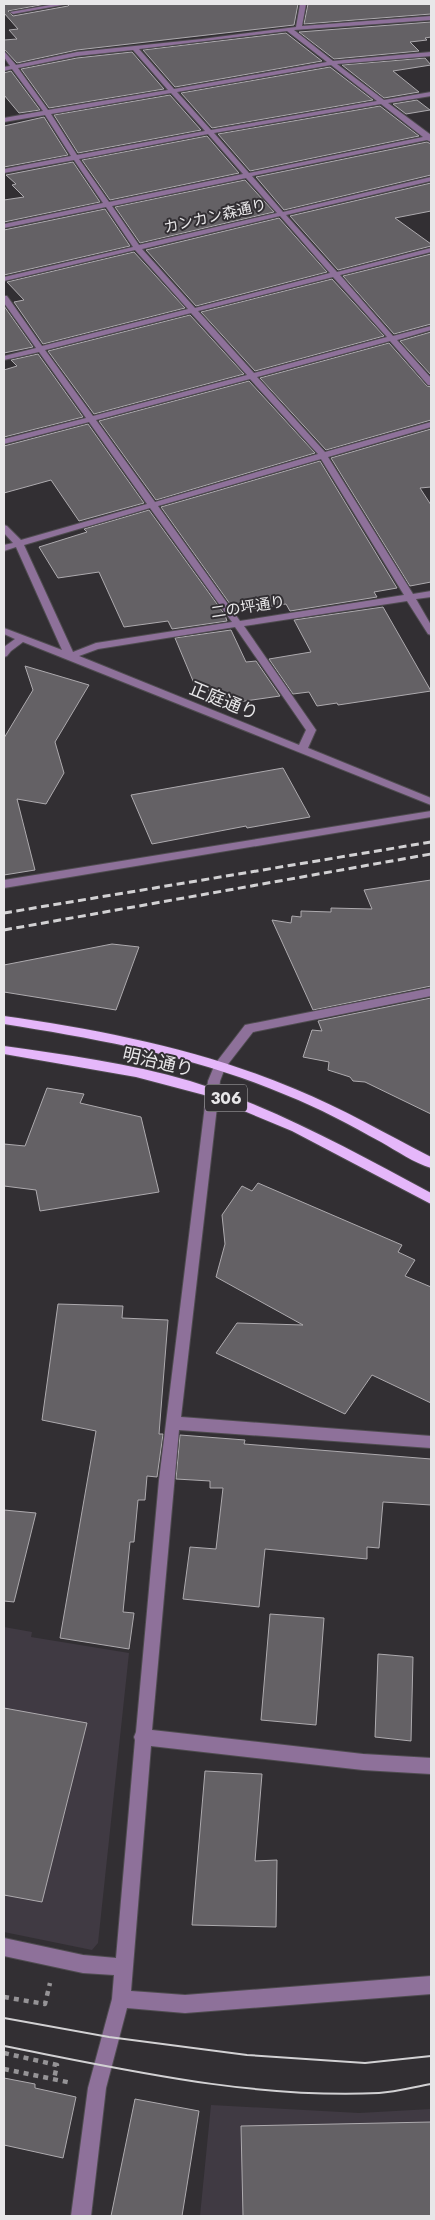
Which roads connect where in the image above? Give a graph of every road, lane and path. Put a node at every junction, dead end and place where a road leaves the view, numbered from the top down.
1 (65, 4) edge
2 (304, 4) edge
3 (44, 5) edge
4 (431, 10) edge
5 (13, 12) dead end
6 (431, 18) edge
7 (399, 20) junction
8 (299, 28) junction
9 (288, 29) junction
10 (135, 48) junction
11 (4, 53) edge
12 (431, 54) edge
13 (333, 63) junction
14 (15, 66) junction
15 (4, 69) edge
16 (174, 91) junction
17 (431, 94) edge
18 (382, 102) junction
19 (47, 113) junction
20 (4, 120) edge
21 (210, 132) junction
22 (430, 139) edge
23 (75, 157) junction
24 (4, 171) edge
25 (249, 176) junction
26 (431, 179) edge
27 (108, 204) junction
28 (283, 214) junction
29 (4, 226) edge
30 (137, 248) junction
31 (431, 250) edge
32 (335, 274) junction
33 (4, 279) edge
34 (4, 298) edge
35 (193, 310) junction
36 (431, 328) edge
37 (392, 338) junction
38 (41, 348) junction
39 (4, 358) edge
40 (252, 375) junction
41 (431, 383) edge
42 (90, 418) junction
43 (431, 424) edge
44 (4, 442) edge
45 (323, 455) junction
46 (152, 505) junction
47 (4, 528) edge
48 (19, 544) junction
49 (4, 548) edge
50 (431, 594) edge
51 (410, 598) junction
52 (238, 624) junction
53 (4, 632) edge
54 (431, 632) edge
55 (22, 638) junction
56 (4, 654) edge
57 (70, 656) junction
58 (302, 750) junction
59 (431, 802) edge
60 (431, 814) edge
61 (4, 884) edge
62 (431, 992) edge
63 (4, 1020) edge
64 (4, 1050) edge
65 (219, 1067) junction
66 (211, 1092) junction
67 (431, 1163) edge
68 (431, 1199) edge
69 (173, 1423) junction
70 (431, 1442) edge
71 (142, 1737) junction
72 (431, 1766) edge
73 (4, 1947) edge
74 (55, 1958) junction
75 (123, 1967) junction
76 (431, 1985) edge
77 (4, 1997) edge
78 (121, 1999) junction
79 (4, 2053) edge
80 (4, 2069) edge
81 (54, 2079) junction
82 (98, 2088) junction
83 (81, 2216) edge

1 - 3 street
2 - 8 street
3 - 5 street
4 - 7 street
6 - 7 street
7 - 8 street
8 - 9 street
9 - 10 street
9 - 13 street
10 - 14 street
10 - 16 street
11 - 14 street
12 - 13 street
13 - 16 street
13 - 18 street
14 - 15 street
14 - 19 street
16 - 19 street
16 - 21 street
17 - 18 street
18 - 21 street
18 - 22 street
19 - 20 street
19 - 23 street
21 - 23 street
21 - 25 street
22 - 25 street
23 - 24 street
23 - 27 street
25 - 27 street
25 - 28 street
26 - 28 street, カンカン森通り
27 - 29 street
27 - 30 street
28 - 30 street, カンカン森通り
28 - 32 street
30 - 33 street, カンカン森通り
30 - 35 street
31 - 32 street
32 - 35 street
32 - 37 street
34 - 38 street
35 - 38 street
35 - 40 street
36 - 37 street
37 - 40 street
37 - 41 street
38 - 39 street
38 - 42 street
40 - 42 street
40 - 45 street
42 - 44 street
42 - 46 street
43 - 45 street
45 - 46 street
45 - 51 street
46 - 48 street
46 - 52 street
47 - 48 street
48 - 49 street
48 - 57 street
50 - 51 street, 二の坪通り
51 - 52 street, 二の坪通り
51 - 54 street
52 - 57 street, 二の坪通り
52 - 58 street
53 - 55 street, 正庭通り
55 - 56 street
55 - 57 street, 正庭通り
57 - 58 street, 正庭通り
58 - 59 street, 正庭通り
60 - 61 street
62 - 65 street
63 - 65 main road, 明治通り / 306
64 - 66 main road, 明治通り / 306
65 - 66 street
65 - 67 main road, 明治通り / 306
66 - 68 main road, 明治通り / 306
66 - 69 street
69 - 70 street
69 - 71 street
71 - 72 street
71 - 75 street
73 - 74 street
74 - 75 street
74 - 77 path
75 - 78 street
76 - 78 street
78 - 82 street
79 - 81 path
80 - 81 path
81 - 82 path
82 - 83 street

